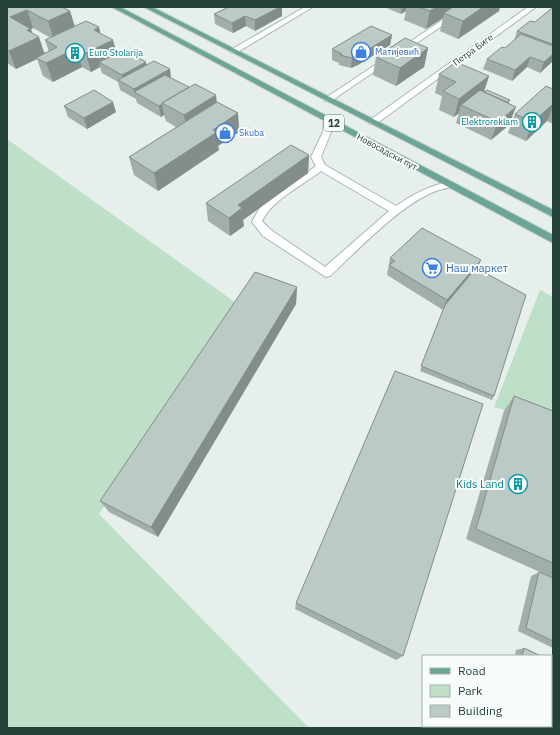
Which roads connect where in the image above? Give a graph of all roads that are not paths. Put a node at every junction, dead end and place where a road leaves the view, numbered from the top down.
1 (115, 7) edge
2 (147, 7) edge
3 (310, 7) edge
4 (467, 7) edge
5 (533, 7) edge
6 (233, 51) junction
7 (328, 99) junction
8 (328, 120) junction
9 (373, 122) junction
10 (321, 167) junction
11 (448, 185) junction
12 (396, 211) junction
13 (553, 214) edge
14 (553, 239) edge

1 - 8 main road, Новосадски пут / 12
2 - 6 main road, Новосадски пут / 12
3 - 6 street
4 - 7 street
5 - 9 street, Петра Биге
6 - 7 main road, Новосадски пут / 12
7 - 9 main road, Новосадски пут / 12
8 - 10 street
8 - 11 main road, Новосадски пут / 12
9 - 13 main road, Новосадски пут / 12
10 - 12 street
10 - 12 street
11 - 12 street
11 - 14 main road, Новосадски пут / 12

